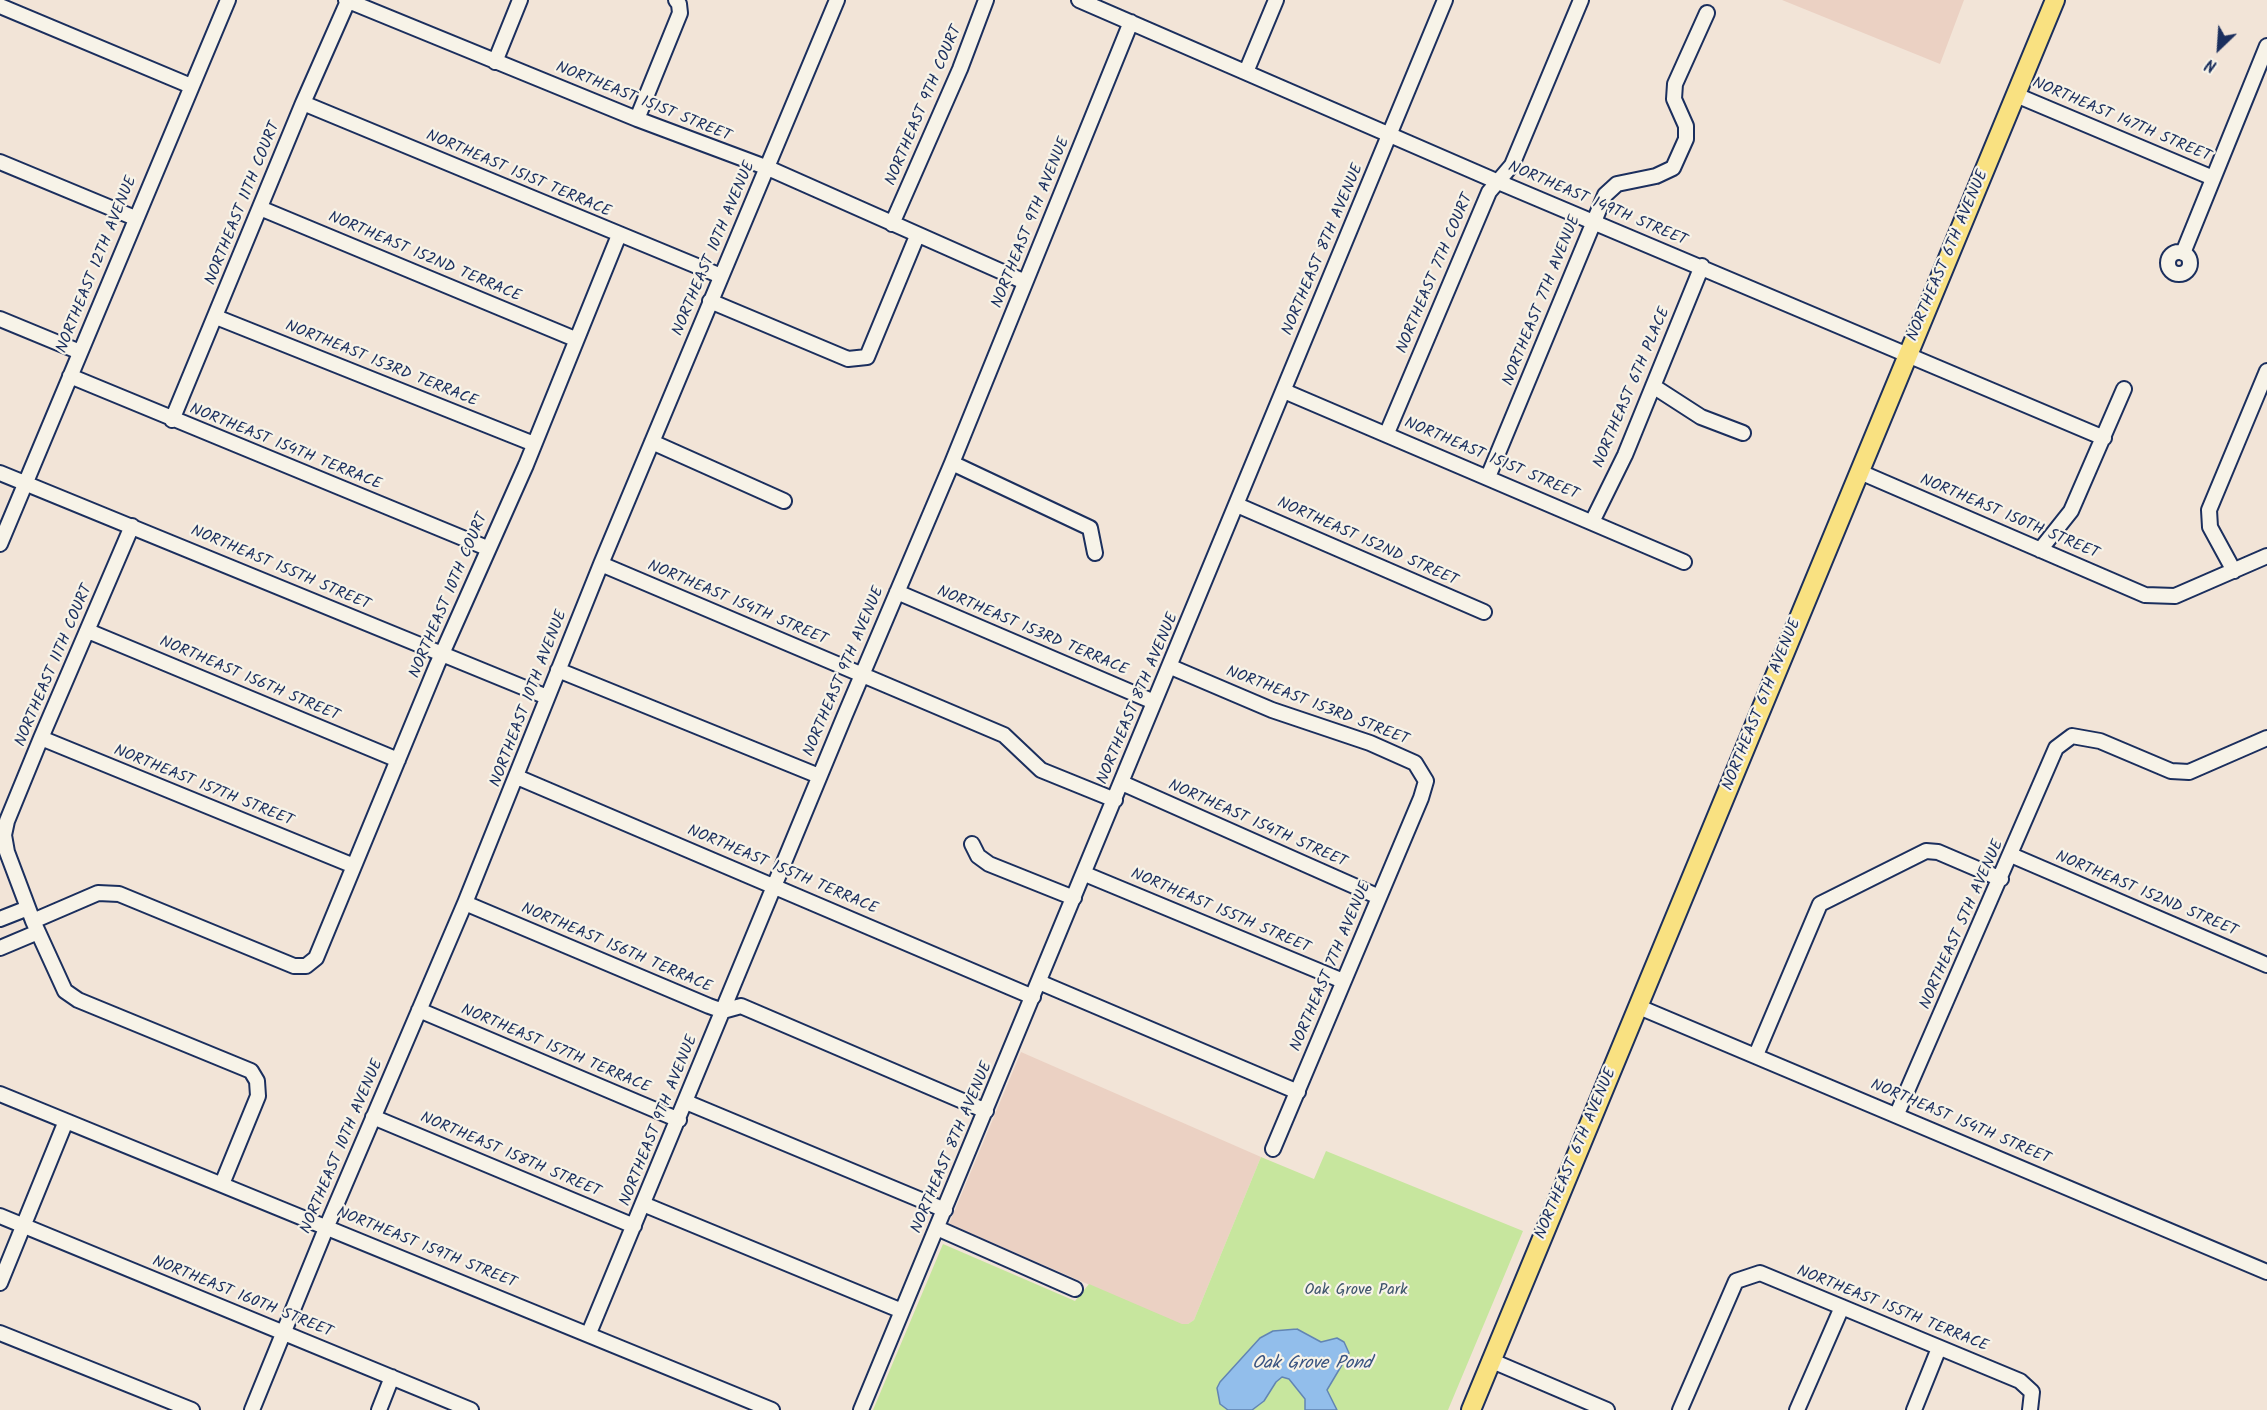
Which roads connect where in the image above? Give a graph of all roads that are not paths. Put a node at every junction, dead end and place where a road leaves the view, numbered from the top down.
1 (228, 0) edge
2 (347, 0) edge
3 (520, 0) edge
4 (837, 0) edge
5 (986, 0) edge
6 (1079, 0) edge
7 (1276, 0) edge
8 (1445, 0) edge
9 (1581, 0) edge
10 (2055, 0) edge
11 (677, 2) edge
12 (0, 6) edge
13 (379, 7) edge
14 (1707, 13) dead end
15 (1131, 22) junction
16 (2267, 46) edge
17 (495, 62) junction
18 (1246, 72) junction
19 (191, 86) junction
20 (2016, 94) junction
21 (303, 103) junction
22 (637, 119) junction
23 (1391, 133) junction
24 (0, 162) edge
25 (768, 168) junction
26 (2213, 178) junction
27 (1496, 181) junction
28 (260, 208) junction
29 (135, 218) junction
30 (1595, 220) junction
31 (892, 224) junction
32 (619, 235) junction
33 (917, 236) junction
34 (2183, 253) dead end
35 (1702, 266) junction
36 (721, 276) junction
37 (1025, 282) junction
38 (711, 301) junction
39 (216, 317) junction
40 (0, 319) edge
41 (575, 339) junction
42 (80, 352) junction
43 (1908, 354) junction
44 (2266, 374) edge
45 (70, 376) junction
46 (1653, 386) junction
47 (2124, 389) dead end
48 (1284, 391) junction
49 (172, 420) junction
50 (1743, 433) dead end
51 (1387, 434) junction
52 (2104, 438) junction
53 (652, 442) junction
54 (534, 444) junction
55 (952, 464) junction
56 (1860, 472) junction
57 (0, 473) edge
58 (1488, 477) junction
59 (26, 483) junction
60 (784, 501) dead end
61 (1237, 505) junction
62 (1592, 522) junction
63 (132, 526) junction
64 (0, 544) edge
65 (487, 548) junction
66 (2040, 550) junction
67 (1095, 553) dead end
68 (2267, 556) edge
69 (1684, 562) dead end
70 (601, 564) junction
71 (2234, 571) junction
72 (897, 592) junction
73 (1484, 612) dead end
74 (88, 631) junction
75 (442, 655) junction
76 (1171, 667) junction
77 (558, 670) junction
78 (862, 675) junction
79 (547, 697) junction
80 (1154, 702) junction
81 (41, 738) junction
82 (2267, 738) edge
83 (398, 760) junction
84 (819, 776) junction
85 (517, 777) junction
86 (1122, 783) junction
87 (1421, 798) joint
88 (1115, 800) junction
89 (972, 844) dead end
90 (2011, 855) junction
91 (354, 866) junction
92 (1085, 874) junction
93 (2001, 879) junction
94 (776, 886) junction
95 (1379, 897) junction
96 (1074, 898) junction
97 (465, 903) junction
98 (0, 919) edge
99 (33, 920) junction
100 (0, 948) edge
101 (2267, 965) edge
102 (1343, 981) junction
103 (1039, 982) junction
104 (1033, 997) junction
105 (1639, 1007) junction
106 (419, 1010) junction
107 (723, 1011) junction
108 (1756, 1055) junction
109 (1298, 1092) junction
110 (0, 1094) edge
111 (686, 1102) junction
112 (986, 1111) junction
113 (1898, 1114) junction
114 (374, 1117) junction
115 (679, 1120) junction
116 (66, 1121) junction
117 (1273, 1149) dead end
118 (222, 1184) junction
119 (643, 1204) junction
120 (945, 1210) junction
121 (0, 1216) edge
122 (23, 1226) junction
123 (327, 1226) junction
124 (634, 1226) junction
125 (937, 1228) junction
126 (2267, 1272) edge
127 (0, 1283) edge
128 (1075, 1289) dead end
129 (1842, 1307) junction
130 (902, 1311) junction
131 (0, 1333) edge
132 (589, 1333) junction
133 (284, 1334) junction
134 (1939, 1348) junction
135 (1490, 1360) junction
136 (392, 1377) junction
137 (192, 1410) edge
138 (252, 1410) edge
139 (379, 1410) edge
140 (471, 1410) edge
141 (772, 1410) edge
142 (861, 1410) edge
143 (1471, 1410) edge
144 (1607, 1410) edge
145 (1680, 1410) edge
146 (1797, 1410) edge
147 (1914, 1410) edge
148 (2030, 1410) edge

1 - 19 street, NORTHEAST 12TH AVENUE
2 - 13 street, NORTHEAST 151ST STREET
2 - 21 street, NORTHEAST 11TH COURT
3 - 17 street
4 - 25 street, NORTHEAST 10TH AVENUE
5 - 31 street, NORTHEAST 9TH COURT
6 - 15 street, NORTHEAST 149TH STREET
7 - 18 street
8 - 23 street, NORTHEAST 8TH AVENUE
9 - 27 street, NORTHEAST 7TH COURT
10 - 20 main road, NORTHEAST 6TH AVENUE
11 - 22 street
12 - 19 street
13 - 17 street, NORTHEAST 151ST STREET
14 - 30 street, NORTHEAST 7TH AVENUE
15 - 18 street, NORTHEAST 149TH STREET
15 - 37 street, NORTHEAST 9TH AVENUE
16 - 26 street
17 - 22 street, NORTHEAST 151ST STREET
18 - 23 street, NORTHEAST 149TH STREET
19 - 29 street, NORTHEAST 12TH AVENUE
20 - 26 street, NORTHEAST 147TH STREET
20 - 43 main road, NORTHEAST 6TH AVENUE
21 - 28 street, NORTHEAST 11TH COURT
21 - 32 street, NORTHEAST 151ST TERRACE
22 - 25 street, NORTHEAST 151ST STREET
23 - 27 street, NORTHEAST 149TH STREET
23 - 48 street, NORTHEAST 8TH AVENUE
24 - 29 street
25 - 31 street, NORTHEAST 151ST STREET
25 - 36 street, NORTHEAST 10TH AVENUE
26 - 34 street
27 - 30 street, NORTHEAST 149TH STREET
27 - 51 street, NORTHEAST 7TH COURT
28 - 39 street, NORTHEAST 11TH COURT
28 - 41 street, NORTHEAST 152ND TERRACE
29 - 42 street, NORTHEAST 12TH AVENUE
30 - 35 street, NORTHEAST 149TH STREET
30 - 58 street, NORTHEAST 7TH AVENUE
31 - 33 street, NORTHEAST 151ST STREET
32 - 36 street, NORTHEAST 151ST TERRACE
32 - 41 street, NORTHEAST 10TH COURT
33 - 37 street, NORTHEAST 151ST STREET
33 - 38 street
35 - 43 street, NORTHEAST 149TH STREET
35 - 46 street, NORTHEAST 6TH PLACE
36 - 38 street, NORTHEAST 10TH AVENUE
37 - 55 street, NORTHEAST 9TH AVENUE
38 - 53 street, NORTHEAST 10TH AVENUE
39 - 49 street, NORTHEAST 11TH COURT
39 - 54 street, NORTHEAST 153RD TERRACE
40 - 42 street
41 - 54 street, NORTHEAST 10TH COURT
42 - 45 street, NORTHEAST 12TH AVENUE
43 - 52 street, NORTHEAST 149TH STREET
43 - 56 main road, NORTHEAST 6TH AVENUE
44 - 71 street
45 - 49 street, NORTHEAST 154TH TERRACE
45 - 59 street, NORTHEAST 12TH AVENUE
46 - 50 street
46 - 62 street, NORTHEAST 6TH PLACE
47 - 52 street
48 - 51 street, NORTHEAST 151ST STREET
48 - 61 street, NORTHEAST 8TH AVENUE
49 - 65 street, NORTHEAST 154TH TERRACE
51 - 58 street, NORTHEAST 151ST STREET
52 - 66 street
53 - 60 street
53 - 70 street, NORTHEAST 10TH AVENUE
54 - 65 street, NORTHEAST 10TH COURT
55 - 67 street
55 - 72 street, NORTHEAST 9TH AVENUE
56 - 66 street, NORTHEAST 150TH STREET
56 - 105 main road, NORTHEAST 6TH AVENUE
57 - 59 street, NORTHEAST 155TH STREET
58 - 62 street, NORTHEAST 151ST STREET
59 - 63 street, NORTHEAST 155TH STREET
59 - 64 street, NORTHEAST 12TH AVENUE
61 - 73 street, NORTHEAST 152ND STREET
61 - 76 street, NORTHEAST 8TH AVENUE
62 - 69 street, NORTHEAST 151ST STREET
63 - 74 street, NORTHEAST 11TH COURT
63 - 75 street, NORTHEAST 155TH STREET
65 - 75 street, NORTHEAST 10TH COURT
66 - 71 street, NORTHEAST 150TH STREET
68 - 71 street
70 - 77 street, NORTHEAST 10TH AVENUE
70 - 78 street, NORTHEAST 154TH STREET
72 - 78 street, NORTHEAST 9TH AVENUE
72 - 80 street, NORTHEAST 153RD TERRACE
74 - 81 street, NORTHEAST 11TH COURT
74 - 83 street, NORTHEAST 156TH STREET
75 - 79 street, NORTHEAST 155TH STREET
75 - 83 street, NORTHEAST 10TH COURT
76 - 80 street, NORTHEAST 8TH AVENUE
76 - 87 street, NORTHEAST 153RD STREET
77 - 79 street, NORTHEAST 10TH AVENUE
77 - 84 street
78 - 84 street, NORTHEAST 9TH AVENUE
78 - 88 street, NORTHEAST 154TH STREET
79 - 85 street, NORTHEAST 10TH AVENUE
80 - 86 street, NORTHEAST 8TH AVENUE
81 - 91 street, NORTHEAST 157TH STREET
81 - 99 street, NORTHEAST 11TH COURT
82 - 90 street, NORTHEAST 5TH AVENUE
83 - 91 street, NORTHEAST 10TH COURT
84 - 94 street, NORTHEAST 9TH AVENUE
85 - 94 street, NORTHEAST 155TH TERRACE
85 - 97 street, NORTHEAST 10TH AVENUE
86 - 88 street, NORTHEAST 8TH AVENUE
86 - 95 street, NORTHEAST 154TH STREET
87 - 95 street, NORTHEAST 7TH AVENUE
88 - 92 street, NORTHEAST 8TH AVENUE
89 - 96 street
90 - 93 street, NORTHEAST 5TH AVENUE
90 - 101 street, NORTHEAST 152ND STREET
91 - 99 street, NORTHEAST 10TH COURT
92 - 96 street, NORTHEAST 8TH AVENUE
92 - 102 street, NORTHEAST 155TH STREET
93 - 108 street
93 - 113 street, NORTHEAST 5TH AVENUE
94 - 104 street, NORTHEAST 155TH TERRACE
94 - 107 street, NORTHEAST 9TH AVENUE
95 - 102 street, NORTHEAST 7TH AVENUE
96 - 103 street, NORTHEAST 8TH AVENUE
97 - 106 street, NORTHEAST 10TH AVENUE
97 - 107 street, NORTHEAST 156TH TERRACE
98 - 99 street
99 - 100 street
99 - 118 street
102 - 109 street, NORTHEAST 7TH AVENUE
103 - 104 street, NORTHEAST 8TH AVENUE
103 - 109 street
104 - 112 street, NORTHEAST 8TH AVENUE
105 - 108 street, NORTHEAST 154TH STREET
105 - 135 main road, NORTHEAST 6TH AVENUE
106 - 114 street, NORTHEAST 10TH AVENUE
106 - 115 street, NORTHEAST 157TH TERRACE
107 - 111 street, NORTHEAST 9TH AVENUE
107 - 112 street, NORTHEAST 156TH TERRACE
108 - 113 street, NORTHEAST 154TH STREET
109 - 117 street, NORTHEAST 7TH AVENUE
110 - 116 street, NORTHEAST 159TH STREET
111 - 115 street, NORTHEAST 9TH AVENUE
111 - 120 street
112 - 120 street, NORTHEAST 8TH AVENUE
113 - 126 street, NORTHEAST 154TH STREET
114 - 123 street, NORTHEAST 10TH AVENUE
114 - 124 street, NORTHEAST 158TH STREET
115 - 119 street, NORTHEAST 9TH AVENUE
116 - 118 street, NORTHEAST 159TH STREET
116 - 122 street
118 - 123 street, NORTHEAST 159TH STREET
119 - 124 street, NORTHEAST 9TH AVENUE
119 - 130 street
120 - 125 street, NORTHEAST 8TH AVENUE
121 - 122 street, NORTHEAST 160TH STREET
122 - 127 street
122 - 133 street, NORTHEAST 160TH STREET
123 - 132 street, NORTHEAST 159TH STREET
123 - 133 street, NORTHEAST 10TH AVENUE
124 - 132 street, NORTHEAST 9TH AVENUE
125 - 128 street
125 - 130 street, NORTHEAST 8TH AVENUE
129 - 134 street, NORTHEAST 155TH TERRACE
129 - 145 street, NORTHEAST 155TH TERRACE
129 - 146 street
130 - 142 street, NORTHEAST 8TH AVENUE
131 - 137 street
132 - 141 street, NORTHEAST 159TH STREET
133 - 136 street, NORTHEAST 160TH STREET
133 - 138 street, NORTHEAST 10TH AVENUE
134 - 147 street
134 - 148 street, NORTHEAST 155TH TERRACE
135 - 143 main road, NORTHEAST 6TH AVENUE
135 - 144 street
136 - 139 street
136 - 140 street, NORTHEAST 160TH STREET

